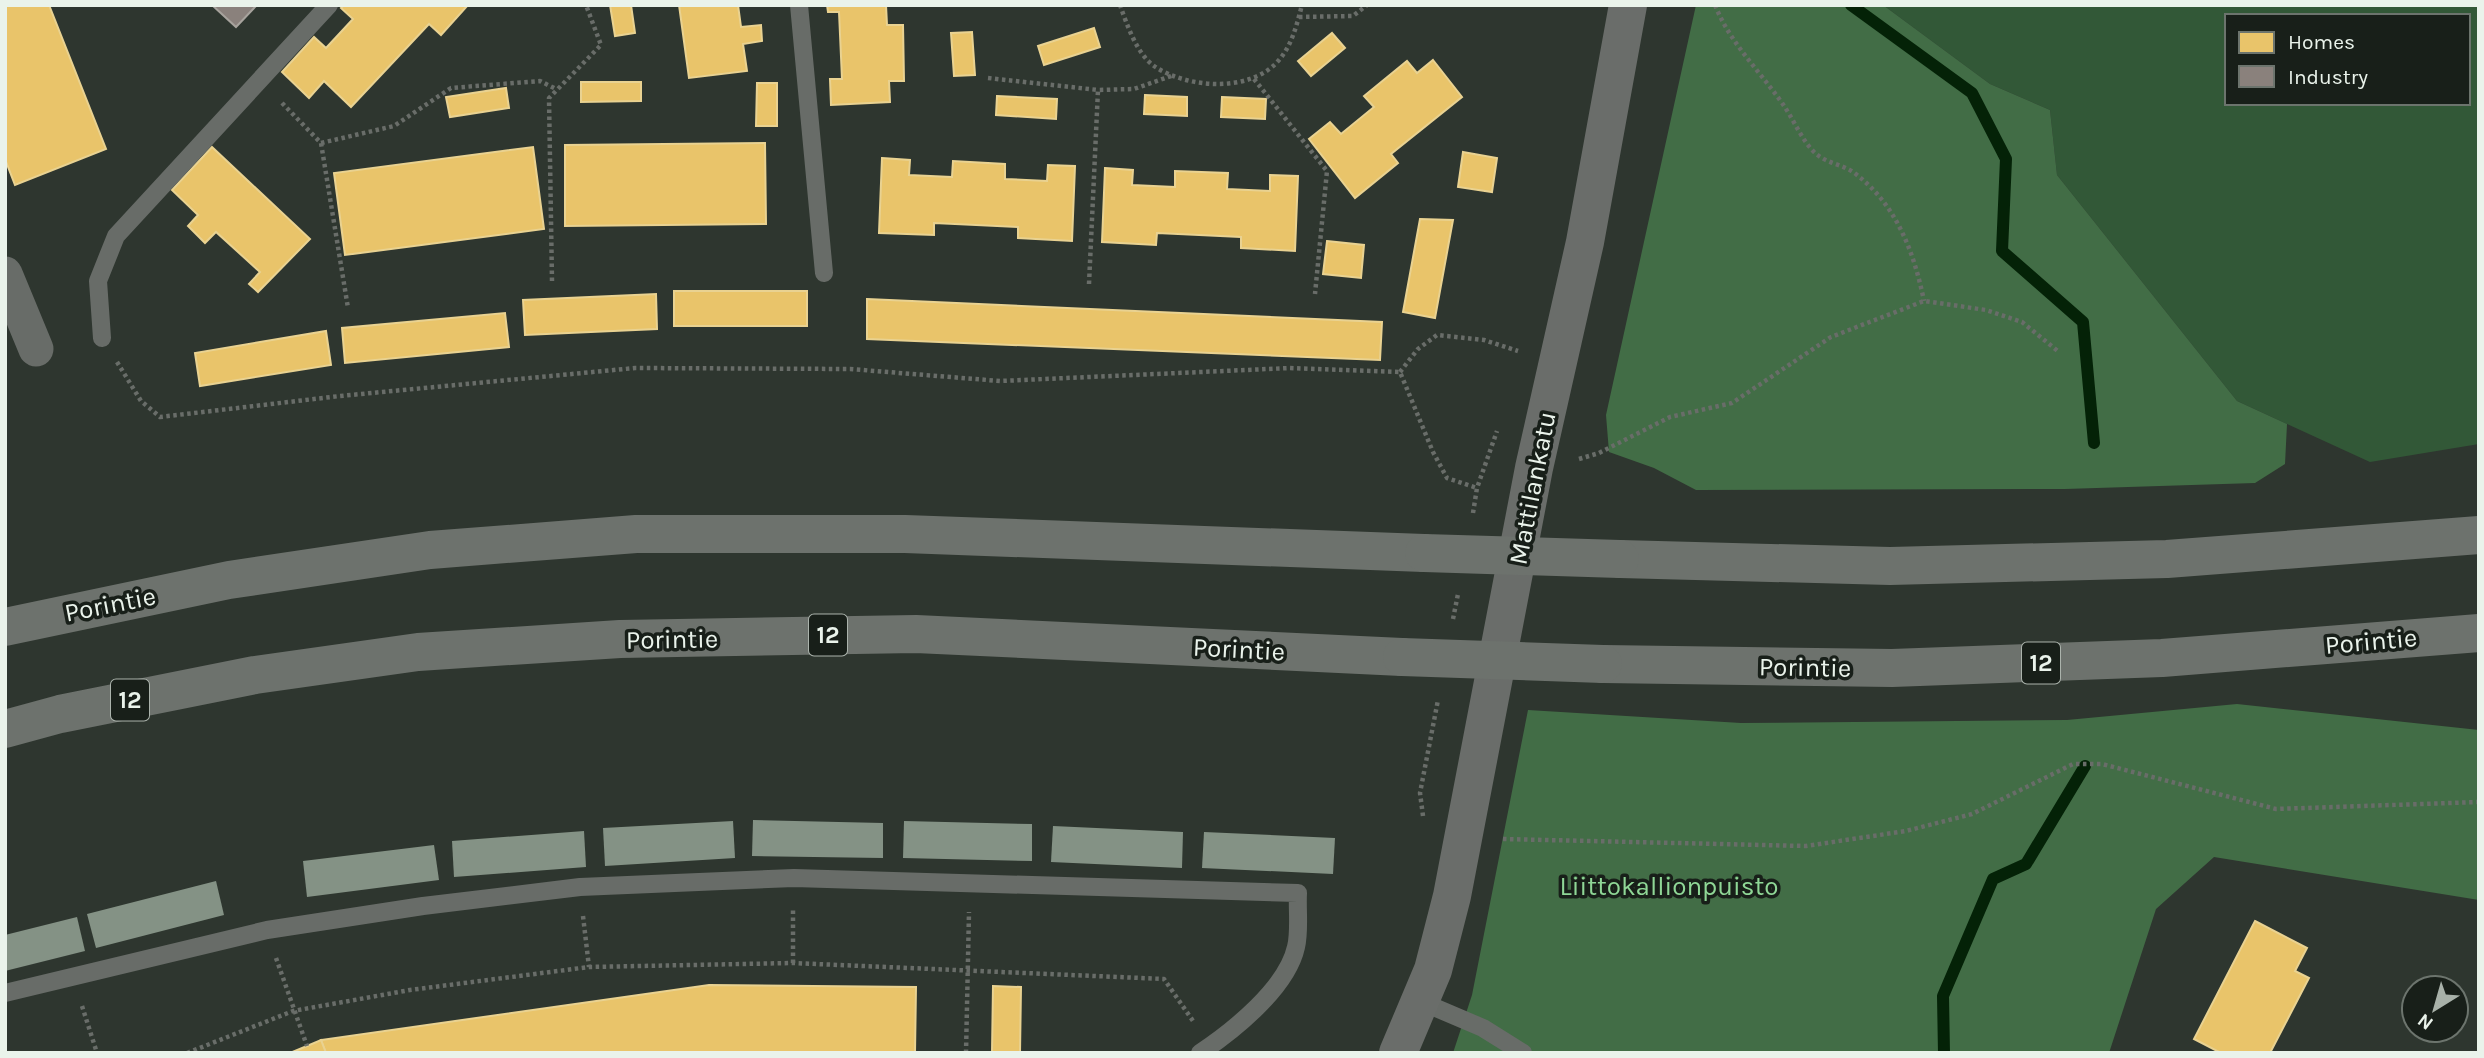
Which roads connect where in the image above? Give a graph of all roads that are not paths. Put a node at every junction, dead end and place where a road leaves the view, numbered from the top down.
1 (329, 5) edge
2 (799, 5) edge
3 (1628, 5) edge
4 (824, 273) dead end
5 (5, 274) edge
6 (102, 338) road end
7 (36, 349) dead end
8 (2479, 535) edge
9 (5, 627) edge
10 (2479, 633) edge
11 (5, 729) edge
12 (1428, 986) junction
13 (5, 993) edge
14 (1200, 1053) edge
15 (1398, 1053) edge
16 (1522, 1053) edge

1 - 6 lane
2 - 4 lane
3 - 12 street, Mattilankatu
5 - 7 street
8 - 9 highway, Porintie, bridge
10 - 11 highway, Porintie / 12, bridge
12 - 15 street, Mattilankatu
12 - 16 lane
13 - 14 lane

